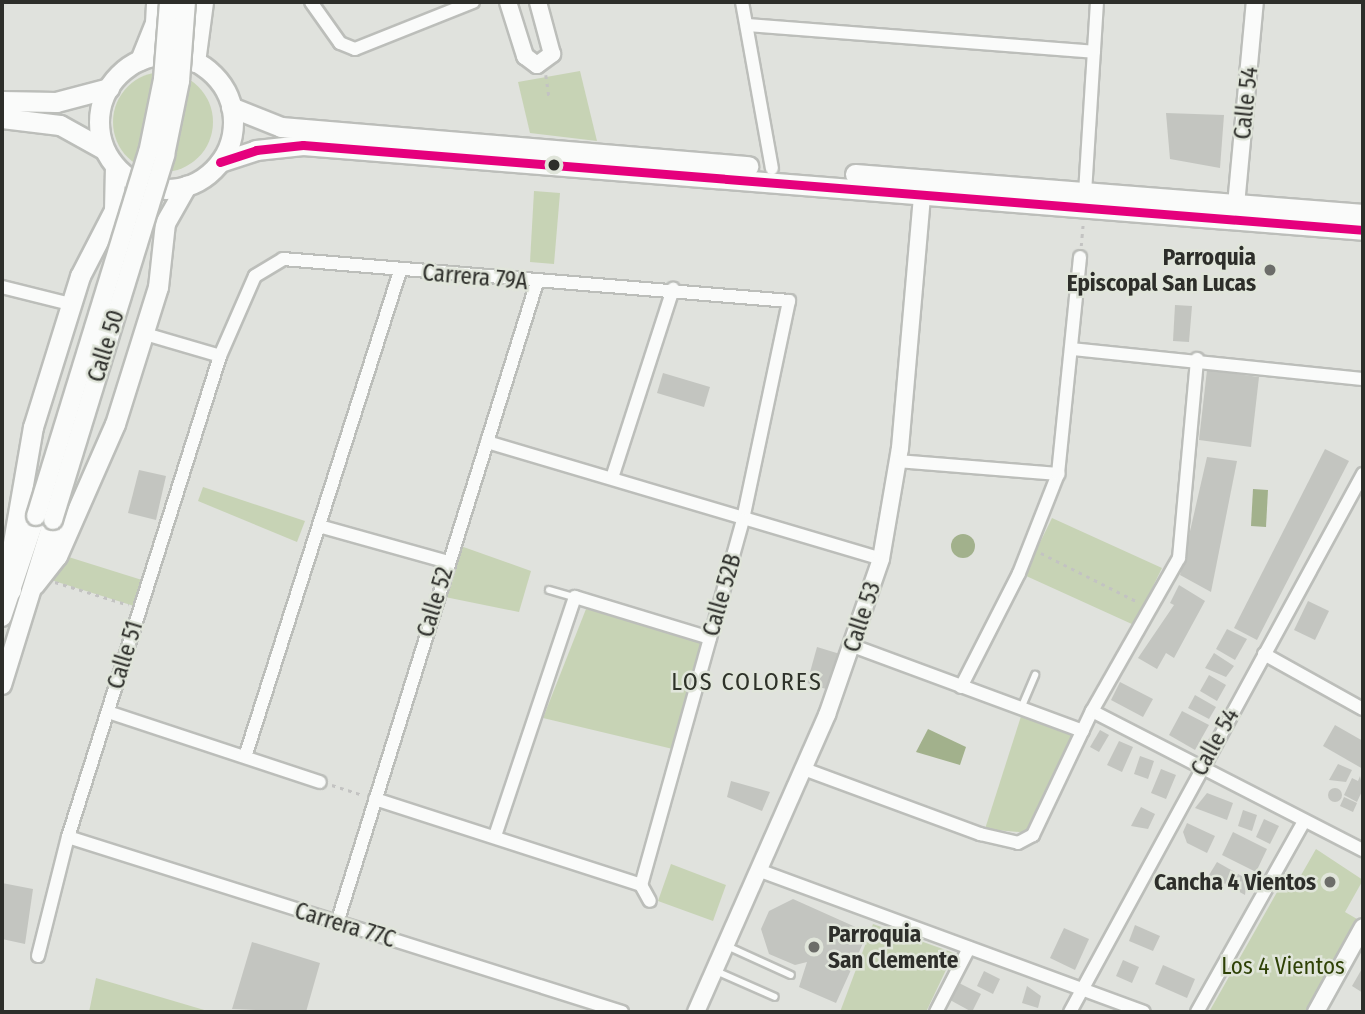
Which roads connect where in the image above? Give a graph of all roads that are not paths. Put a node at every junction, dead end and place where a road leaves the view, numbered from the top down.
1 (156, 2) edge
2 (169, 2) edge
3 (186, 2) edge
4 (203, 2) edge
5 (311, 2) edge
6 (473, 2) edge
7 (508, 2) edge
8 (538, 2) edge
9 (742, 2) edge
10 (1097, 2) edge
11 (1255, 2) edge
12 (747, 25) junction
13 (1094, 52) junction
14 (140, 60) junction
15 (195, 62) junction
16 (109, 88) junction
17 (2, 101) edge
18 (231, 107) junction
19 (2, 118) edge
20 (110, 158) junction
21 (220, 162) junction
22 (772, 168) junction
23 (186, 186) junction
24 (1085, 193) junction
25 (922, 194) junction
26 (1236, 205) junction
27 (1363, 214) edge
28 (1363, 230) edge
29 (1080, 257) road end
30 (400, 271) junction
31 (537, 282) junction
32 (2, 287) edge
33 (673, 289) junction
34 (789, 301) joint
35 (70, 304) junction
36 (145, 334) junction
37 (1072, 349) junction
38 (220, 356) junction
39 (1196, 359) junction
40 (1363, 379) edge
41 (487, 442) junction
42 (897, 461) junction
43 (1058, 474) junction
44 (1363, 474) edge
45 (612, 478) junction
46 (44, 518) junction
47 (743, 520) junction
48 (319, 526) junction
49 (881, 559) junction
50 (448, 562) junction
51 (43, 583) junction
52 (11, 590) junction
53 (549, 590) dead end
54 (575, 597) junction
55 (2, 617) edge
56 (710, 638) junction
57 (853, 646) junction
58 (1264, 653) junction
59 (1035, 675) dead end
60 (2, 685) edge
61 (961, 687) junction
62 (1022, 706) junction
63 (1363, 709) edge
64 (1092, 711) junction
65 (108, 712) junction
66 (1083, 731) junction
67 (245, 757) junction
68 (1201, 768) junction
69 (804, 769) junction
70 (320, 782) road end
71 (375, 799) junction
72 (1304, 821) junction
73 (495, 836) junction
74 (68, 837) junction
75 (1363, 850) edge
76 (758, 870) junction
77 (641, 885) junction
78 (650, 901) dead end
79 (337, 923) junction
80 (1363, 927) edge
81 (725, 945) junction
82 (969, 948) junction
83 (37, 956) dead end
84 (714, 971) junction
85 (791, 975) dead end
86 (1085, 987) junction
87 (775, 997) dead end
88 (622, 1012) edge
89 (696, 1012) edge
90 (936, 1012) edge
91 (1070, 1012) edge
92 (1144, 1012) edge
93 (1197, 1012) edge
94 (1316, 1012) edge

1 - 14 main road
2 - 46 main road, Calle 50, bridge
3 - 46 main road, Calle 50, bridge
4 - 15 main road
5 - 6 street
7 - 8 street
9 - 12 street
10 - 13 street
11 - 26 street, Calle 54
12 - 13 street
12 - 22 street
13 - 24 street
14 - 15 main road
14 - 16 main road
15 - 18 main road
16 - 17 main road
16 - 20 main road
18 - 21 main road
18 - 22 main road
19 - 20 main road
20 - 23 main road
20 - 35 main road
21 - 23 main road
21 - 25 main road
22 - 24 main road
23 - 36 main road
24 - 26 main road
25 - 28 main road
25 - 42 street, Calle 53
26 - 27 main road
29 - 37 street
30 - 31 street, Carrera 79A
30 - 38 street, Carrera 79A
30 - 48 street
31 - 33 street, Carrera 79A
31 - 41 street, Calle 52
32 - 35 street
33 - 34 street, Carrera 79A
33 - 45 street
34 - 47 street, Calle 52B
35 - 52 main road
36 - 38 street
36 - 51 main road
37 - 39 street
37 - 43 street
38 - 65 street, Calle 51
39 - 40 street
39 - 64 street
41 - 45 street
41 - 50 street, Calle 52
42 - 43 street
42 - 49 street, Calle 53
43 - 61 street
44 - 58 street, Calle 54
45 - 47 street
46 - 51 main road, Calle 50
46 - 52 main road, Calle 50
47 - 49 street
47 - 56 street, Calle 52B
48 - 50 street
48 - 67 street
49 - 57 street, Calle 53
50 - 71 street, Calle 52
51 - 60 main road, Calle 50
52 - 55 main road, Calle 50
53 - 54 lane
54 - 56 street
54 - 73 street
56 - 77 street, Calle 52B
57 - 61 street
57 - 69 street, Calle 53
58 - 63 street
58 - 68 street, Calle 54
59 - 62 lane
61 - 62 street
62 - 66 street
64 - 66 street
64 - 68 street
65 - 67 street
65 - 74 street, Calle 51
66 - 69 street
67 - 70 street
68 - 72 street
68 - 86 street, Calle 54
69 - 76 street, Calle 53
71 - 73 street
71 - 79 street, Calle 52
72 - 75 street
72 - 93 street
73 - 77 street
74 - 79 street, Carrera 77C
74 - 83 street, Calle 51
76 - 81 street, Calle 53
76 - 82 street
77 - 78 street
79 - 88 street, Carrera 77C
80 - 94 street
81 - 84 street, Calle 53
81 - 85 lane
82 - 86 street
82 - 90 street
84 - 87 lane
84 - 89 street, Calle 53
86 - 91 street, Calle 54
86 - 92 street

